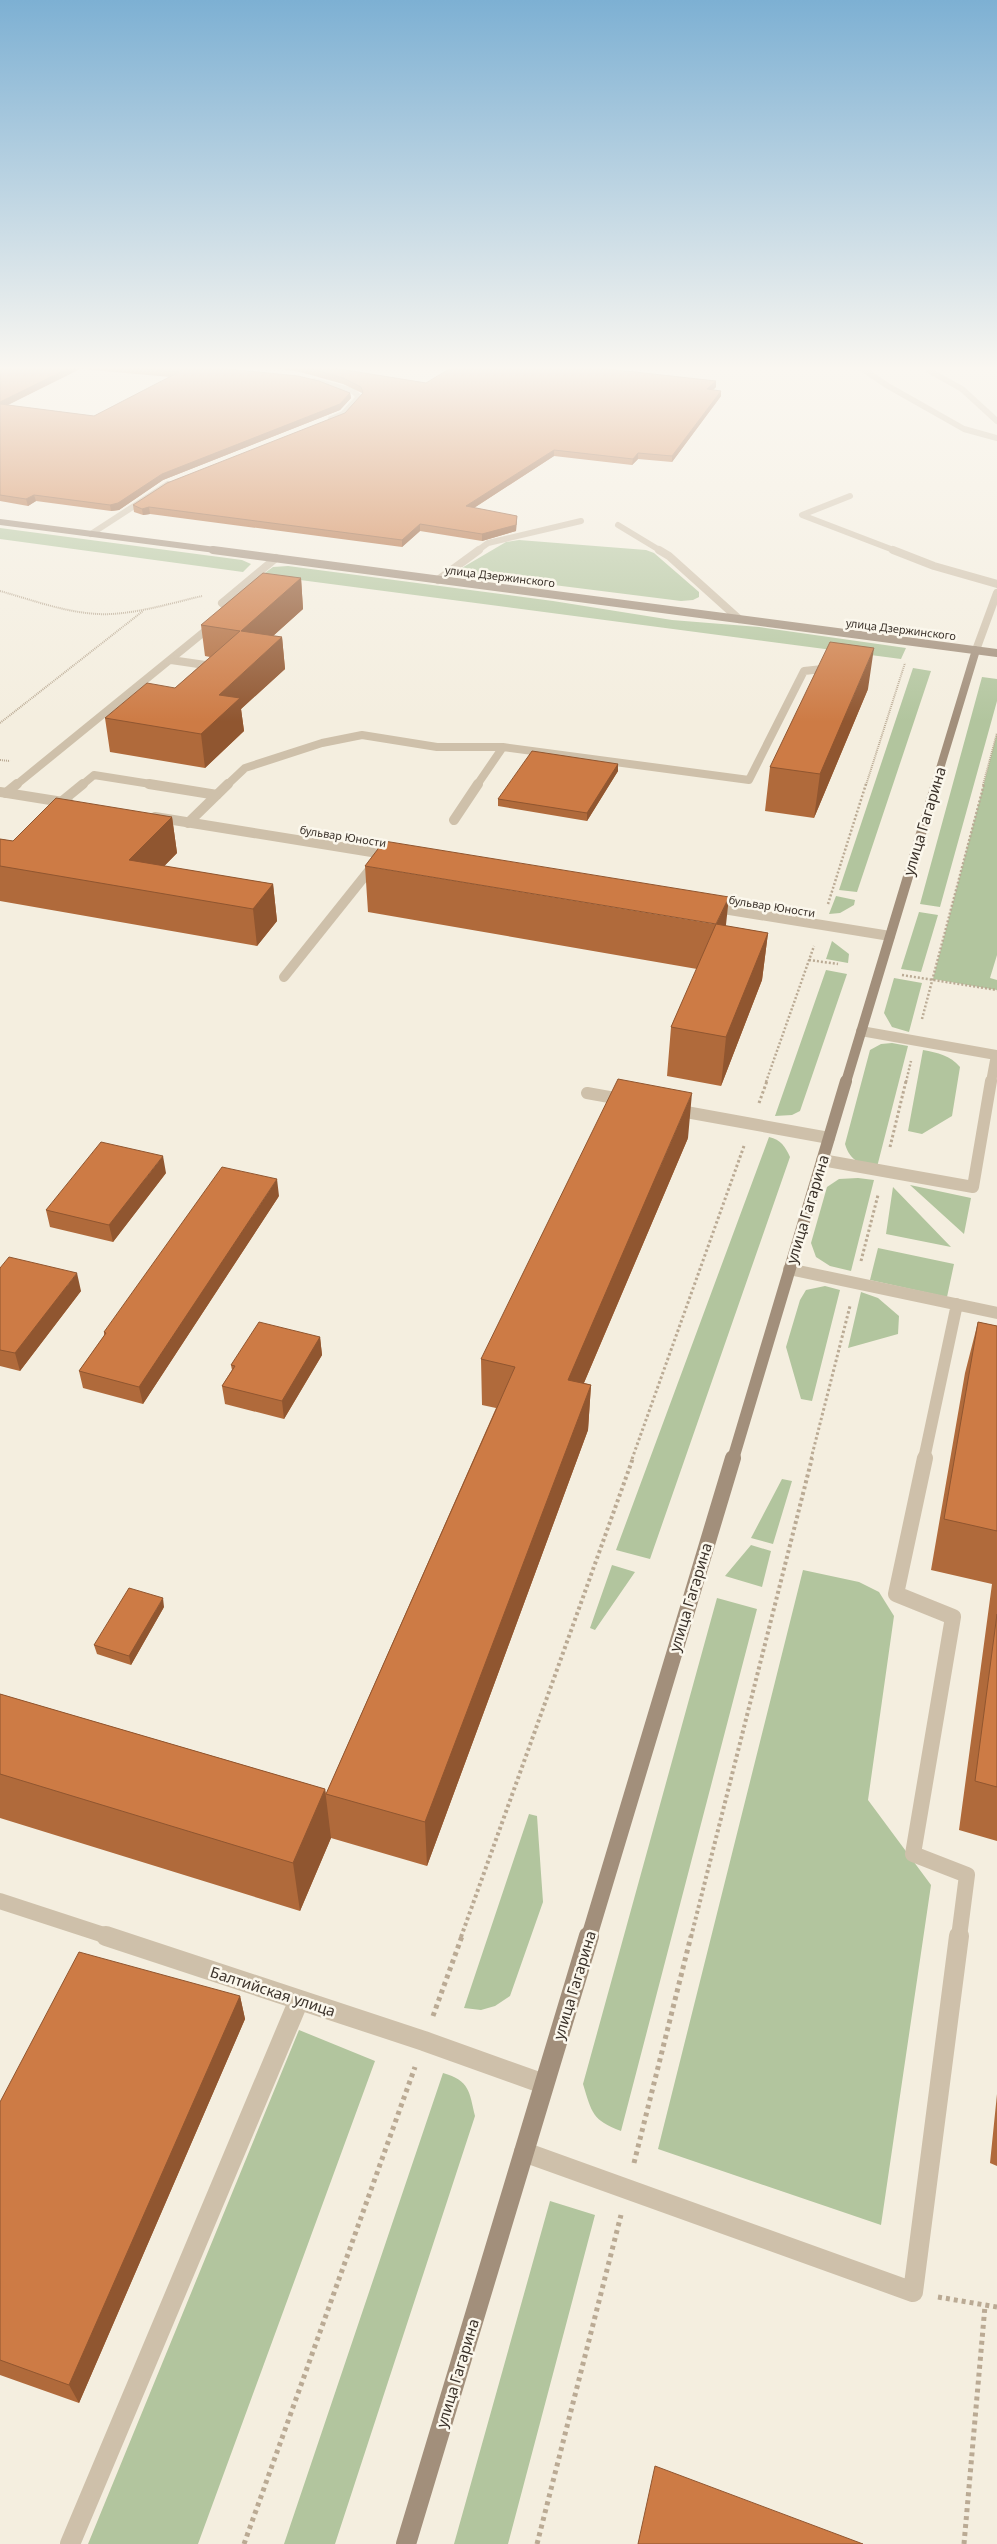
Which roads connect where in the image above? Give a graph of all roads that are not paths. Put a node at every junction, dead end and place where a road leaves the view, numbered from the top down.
1 (168, 485) edge
2 (850, 496) dead end
3 (581, 521) dead end
4 (0, 522) edge
5 (618, 525) dead end
6 (91, 534) junction
7 (276, 558) junction
8 (438, 580) junction
9 (997, 584) edge
10 (997, 593) edge
11 (739, 619) junction
12 (976, 650) junction
13 (997, 653) edge
14 (171, 660) junction
15 (840, 667) edge
16 (217, 674) edge
17 (119, 702) junction
18 (128, 704) edge
19 (503, 747) junction
20 (3, 793) edge
21 (218, 795) junction
22 (61, 802) junction
23 (78, 805) edge
24 (145, 816) edge
25 (454, 820) dead end
26 (188, 823) junction
27 (382, 854) junction
28 (400, 857) edge
29 (697, 905) edge
30 (890, 936) junction
31 (284, 977) dead end
32 (861, 1031) junction
33 (996, 1053) edge
34 (586, 1093) dead end
35 (635, 1102) edge
36 (664, 1108) edge
37 (829, 1138) junction
38 (822, 1160) junction
39 (789, 1269) junction
40 (957, 1304) junction
41 (997, 1313) edge
42 (0, 1901) edge
43 (299, 2000) junction
44 (544, 2084) junction
45 (524, 2152) junction
46 (70, 2544) edge
47 (406, 2544) edge

1 - 6 street
2 - 9 street
3 - 8 street
4 - 6 street, улица Дзержинского
5 - 11 street
6 - 7 street, улица Дзержинского
7 - 8 street, улица Дзержинского
7 - 14 street
8 - 11 street, улица Дзержинского
10 - 12 street
11 - 12 street, улица Дзержинского
12 - 13 street, улица Дзержинского
12 - 30 street, улица Гагарина
14 - 16 street
14 - 17 street
15 - 19 street
17 - 18 street
17 - 20 street
19 - 21 street
19 - 25 street
20 - 22 street
21 - 22 street
21 - 26 street
22 - 23 street
24 - 26 street, бульвар Юности
26 - 27 street, бульвар Юности
27 - 28 street, бульвар Юности
27 - 31 street
29 - 30 street, бульвар Юности
30 - 32 street, улица Гагарина
32 - 33 street
32 - 37 street, улица Гагарина
33 - 38 street
34 - 35 street
36 - 37 street
37 - 38 street, улица Гагарина
38 - 39 street, улица Гагарина
39 - 40 street
39 - 44 street, улица Гагарина
40 - 41 street
40 - 45 street
42 - 43 street, Балтийская улица
43 - 44 street, Балтийская улица
43 - 46 street
44 - 45 street, улица Гагарина
45 - 47 street, улица Гагарина

